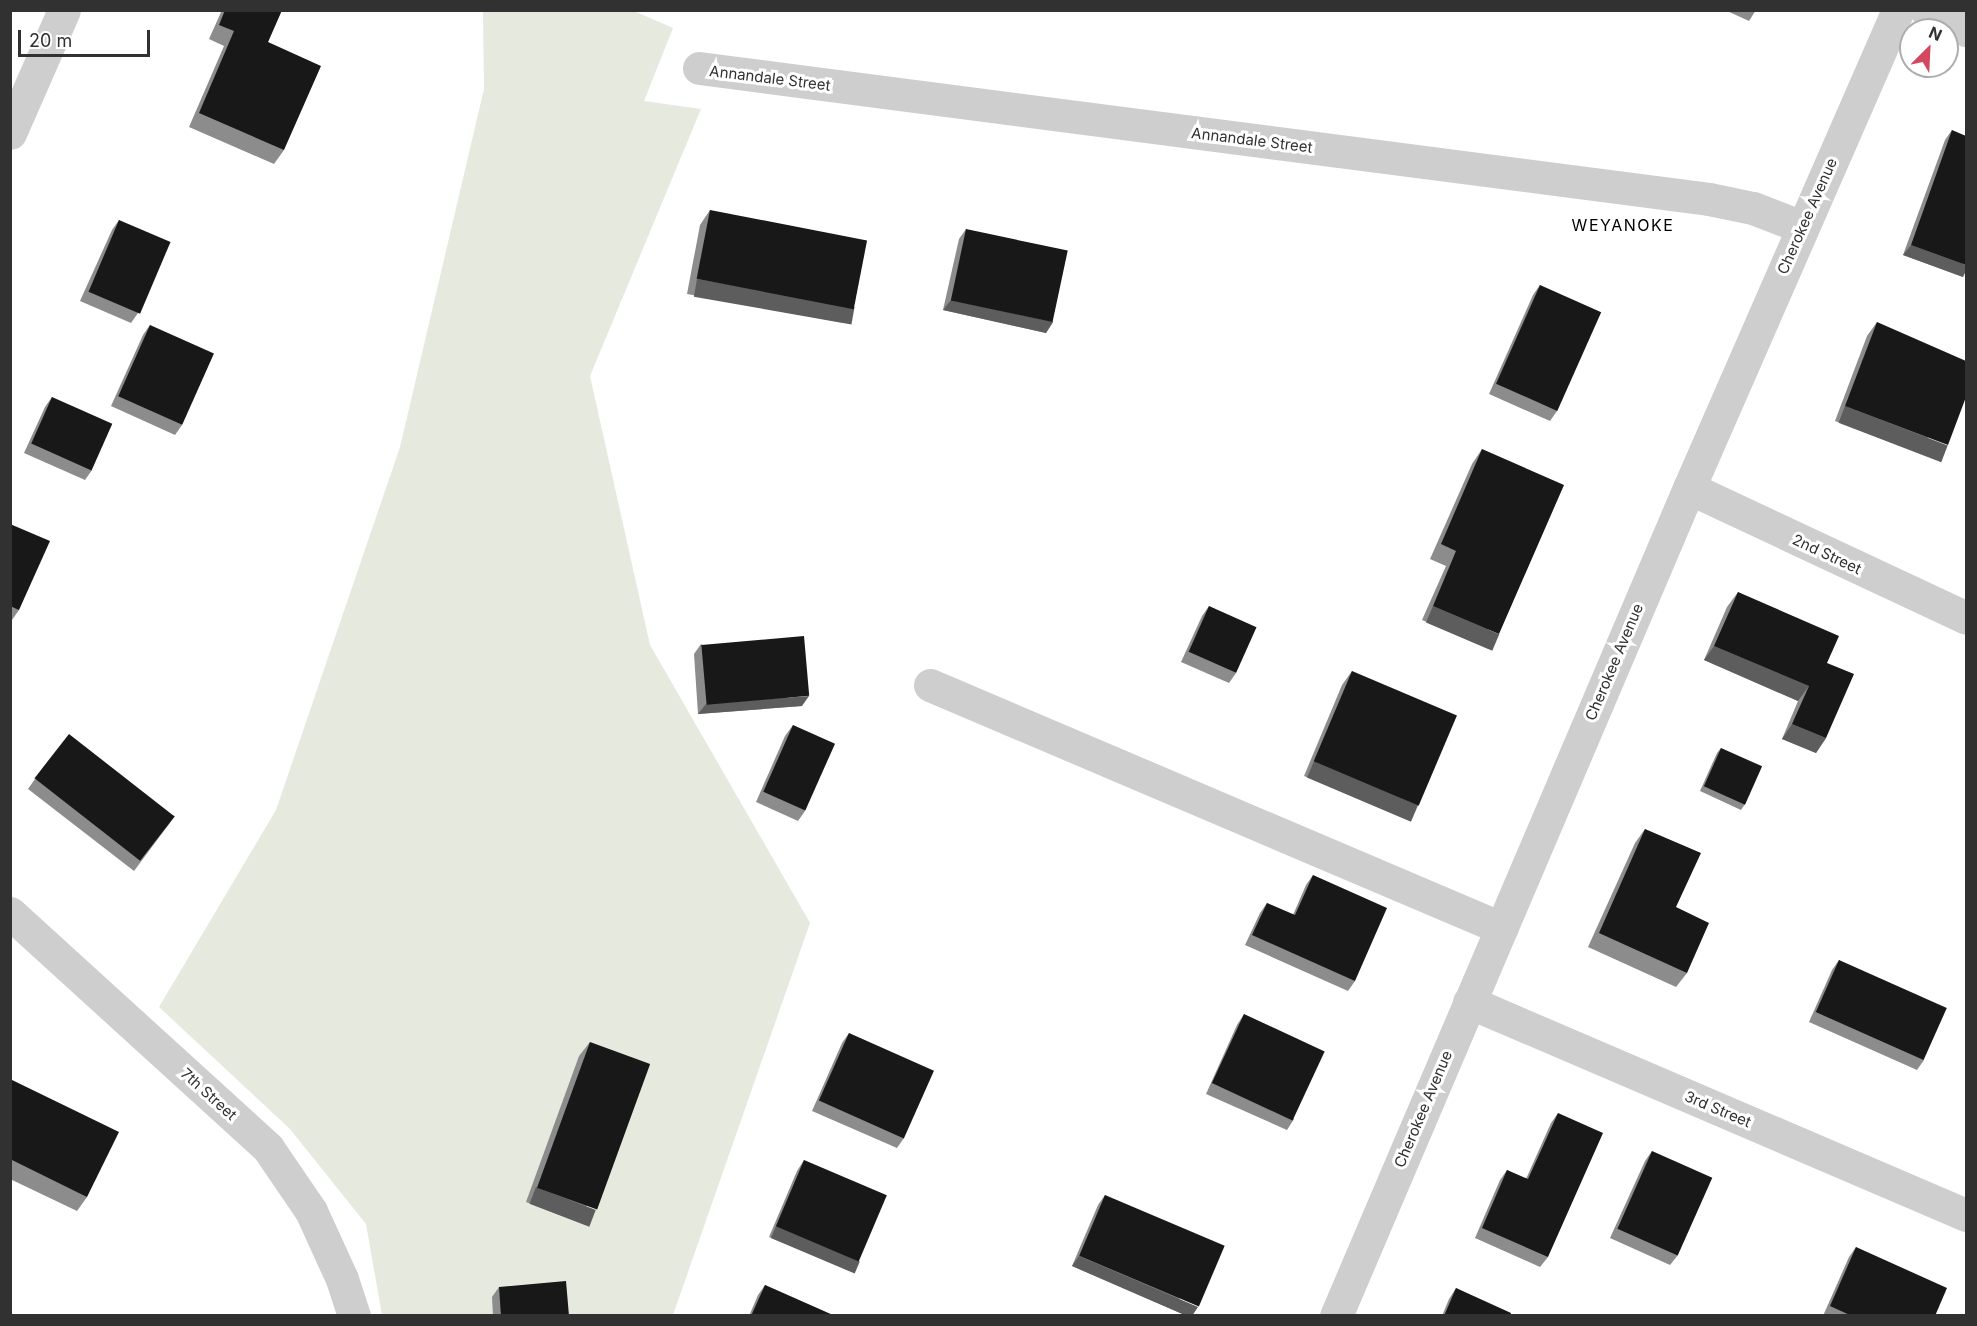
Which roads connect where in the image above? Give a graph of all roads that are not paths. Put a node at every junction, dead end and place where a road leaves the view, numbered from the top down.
1 (64, 10) edge
2 (1898, 10) edge
3 (1926, 10) edge
4 (1966, 30) edge
5 (699, 68) dead end
6 (10, 133) edge
7 (1802, 226) junction
8 (1689, 488) junction
9 (1966, 618) edge
10 (930, 685) dead end
11 (10, 913) edge
12 (1501, 927) junction
13 (1469, 1002) junction
14 (1966, 1215) edge
15 (354, 1316) edge
16 (1336, 1316) edge

1 - 6 street
2 - 7 street, Cherokee Avenue
3 - 4 street
5 - 7 street, Annandale Street
7 - 8 street, Cherokee Avenue
8 - 9 street, 2nd Street
8 - 12 street, Cherokee Avenue
10 - 12 street
11 - 15 street, 7th Street
12 - 13 street, Cherokee Avenue
13 - 14 street, 3rd Street
13 - 16 street, Cherokee Avenue

